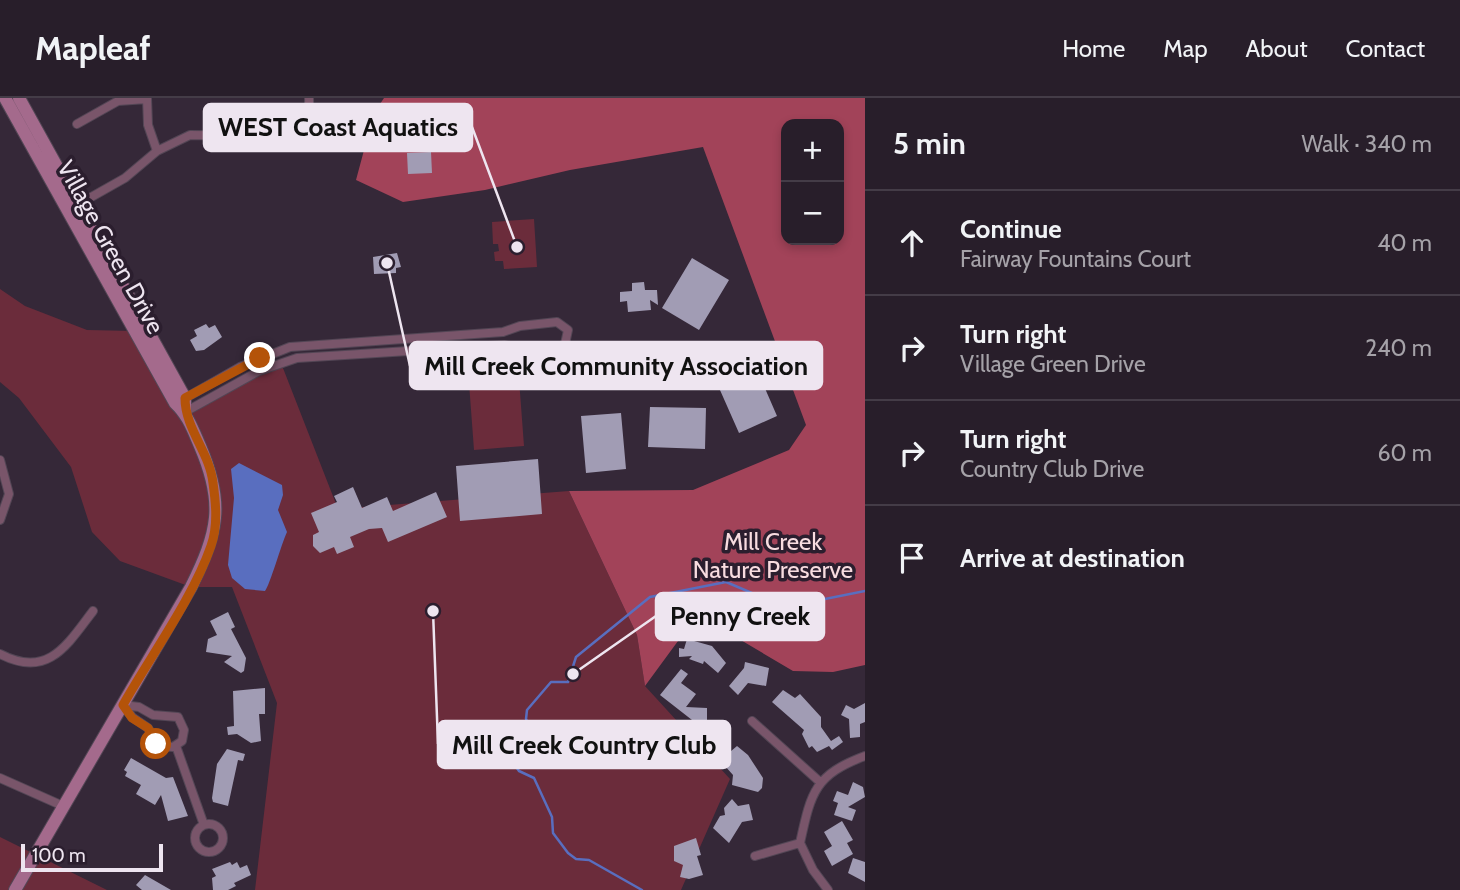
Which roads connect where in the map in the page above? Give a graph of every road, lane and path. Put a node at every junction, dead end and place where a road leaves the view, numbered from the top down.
1 (5, 98) edge
2 (19, 98) edge
3 (147, 98) edge
4 (309, 98) edge
5 (77, 124) dead end
6 (157, 151) junction
7 (79, 204) junction
8 (182, 404) junction
9 (0, 460) edge
10 (0, 520) edge
11 (93, 611) dead end
12 (0, 654) edge
13 (123, 705) junction
14 (752, 721) dead end
15 (176, 746) junction
16 (865, 756) edge
17 (0, 778) edge
18 (820, 782) junction
19 (63, 806) junction
20 (204, 825) dead end
21 (800, 843) junction
22 (755, 856) dead end
23 (15, 890) edge
24 (828, 890) edge

1 - 8 street, Village Green Drive
2 - 7 street, Village Green Drive
3 - 5 street
3 - 6 street
4 - 6 street
6 - 7 street
7 - 8 street, Village Green Drive
8 - 8 street
8 - 13 street, Village Green Drive
9 - 10 street
11 - 12 street
13 - 15 street
13 - 15 street
13 - 19 street, Village Green Drive
14 - 18 street
15 - 20 street
16 - 18 street
17 - 19 street
18 - 21 street
19 - 23 street, Village Green Drive
21 - 22 street
21 - 24 street

